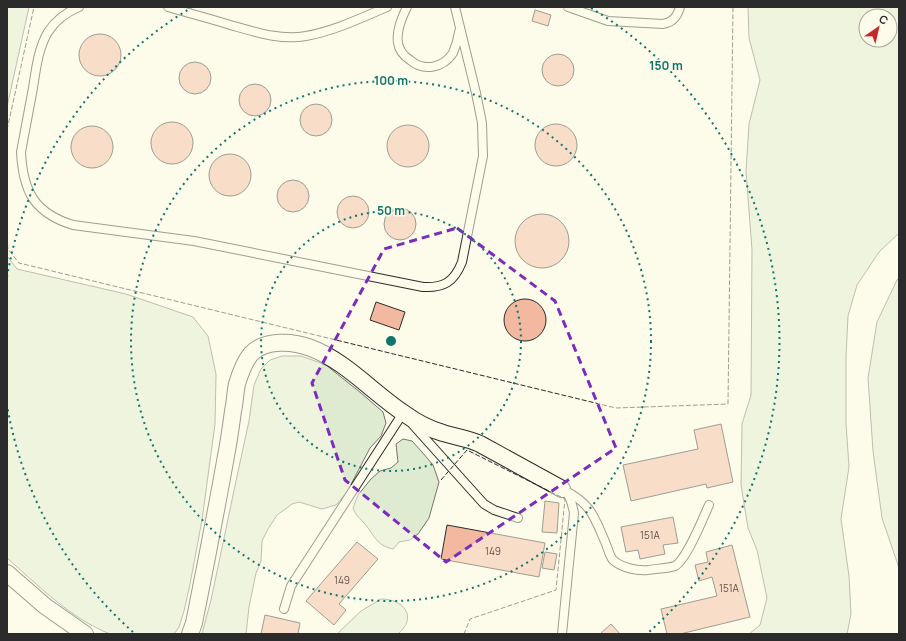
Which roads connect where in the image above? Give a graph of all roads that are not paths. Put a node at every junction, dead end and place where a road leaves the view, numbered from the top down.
1 (79, 7) edge
2 (168, 7) edge
3 (387, 7) edge
4 (407, 7) edge
5 (455, 7) edge
6 (568, 7) edge
7 (680, 7) edge
8 (460, 28) junction
9 (403, 413) junction
10 (562, 489) junction
11 (709, 505) dead end
12 (518, 518) dead end
13 (7, 573) edge
14 (284, 609) dead end
15 (85, 634) edge
16 (190, 634) edge
17 (562, 634) edge

1 - 8 lane
2 - 3 lane
4 - 8 lane
5 - 8 lane
6 - 7 lane
9 - 10 street
9 - 12 lane
9 - 14 lane
9 - 16 street
10 - 11 lane
10 - 17 lane
13 - 15 street

